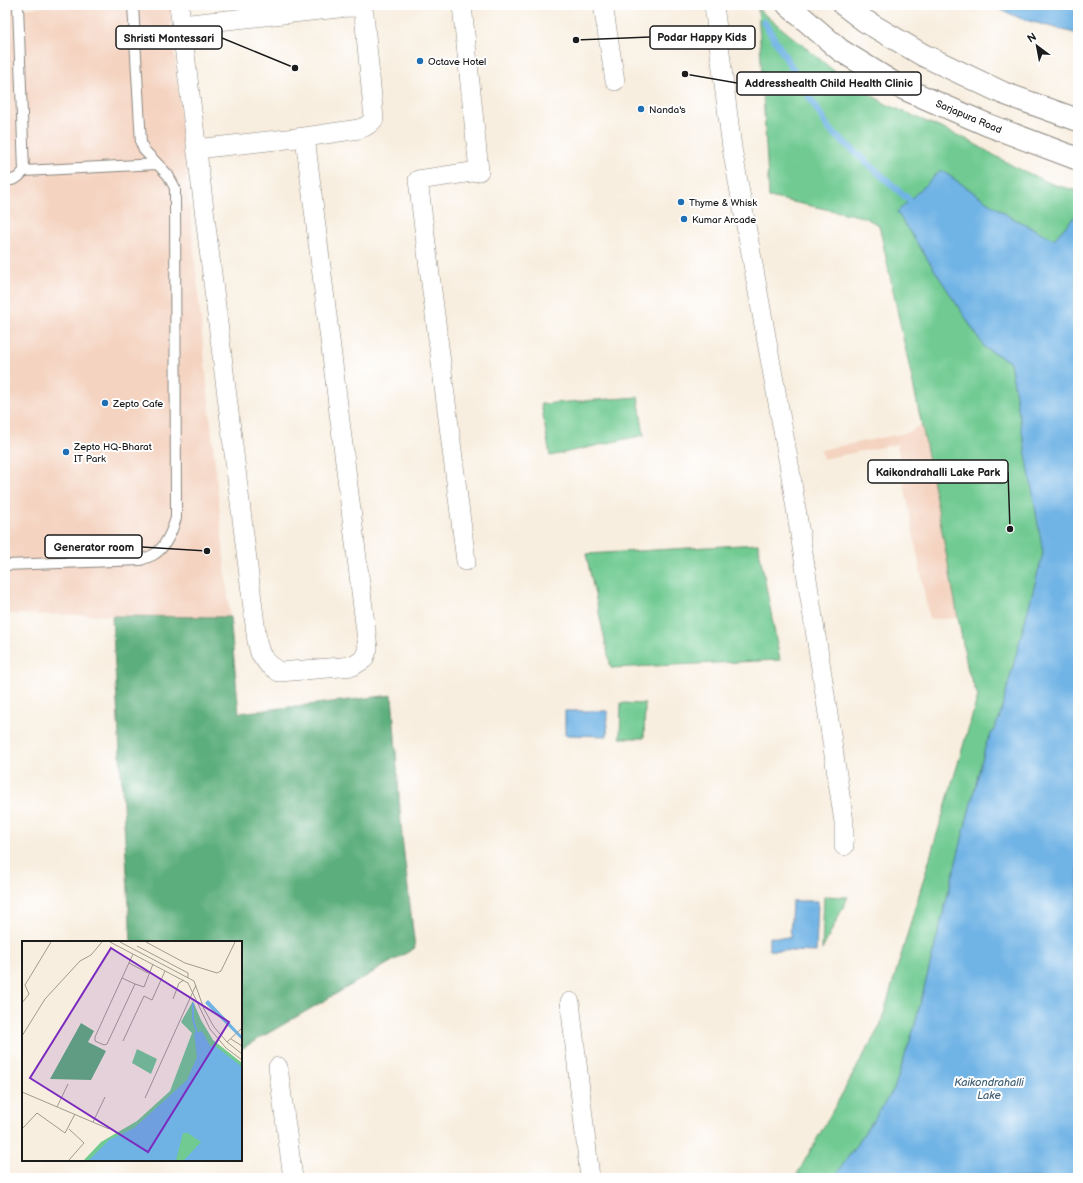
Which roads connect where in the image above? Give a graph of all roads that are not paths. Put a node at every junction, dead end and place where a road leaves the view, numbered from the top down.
1 (18, 5) edge
2 (132, 5) edge
3 (179, 5) edge
4 (462, 5) edge
5 (603, 5) edge
6 (714, 5) edge
7 (788, 5) edge
8 (844, 5) edge
9 (348, 6) edge
10 (181, 26) junction
11 (615, 81) dead end
12 (1078, 120) edge
13 (305, 137) junction
14 (196, 149) junction
15 (1078, 160) edge
16 (157, 164) junction
17 (24, 171) junction
18 (5, 181) edge
19 (466, 560) dead end
20 (5, 566) edge
21 (844, 846) dead end
22 (570, 1002) dead end
23 (278, 1067) dead end
24 (293, 1178) edge
25 (590, 1178) edge

1 - 17 lane
2 - 16 lane
3 - 10 street
4 - 19 street
5 - 11 street
6 - 21 street
7 - 15 main road, Sarjapura Road
8 - 12 main road
9 - 10 street
9 - 13 street
10 - 14 street
13 - 14 street
13 - 14 street
16 - 17 lane
16 - 20 lane
17 - 18 lane
22 - 25 street
23 - 24 street

